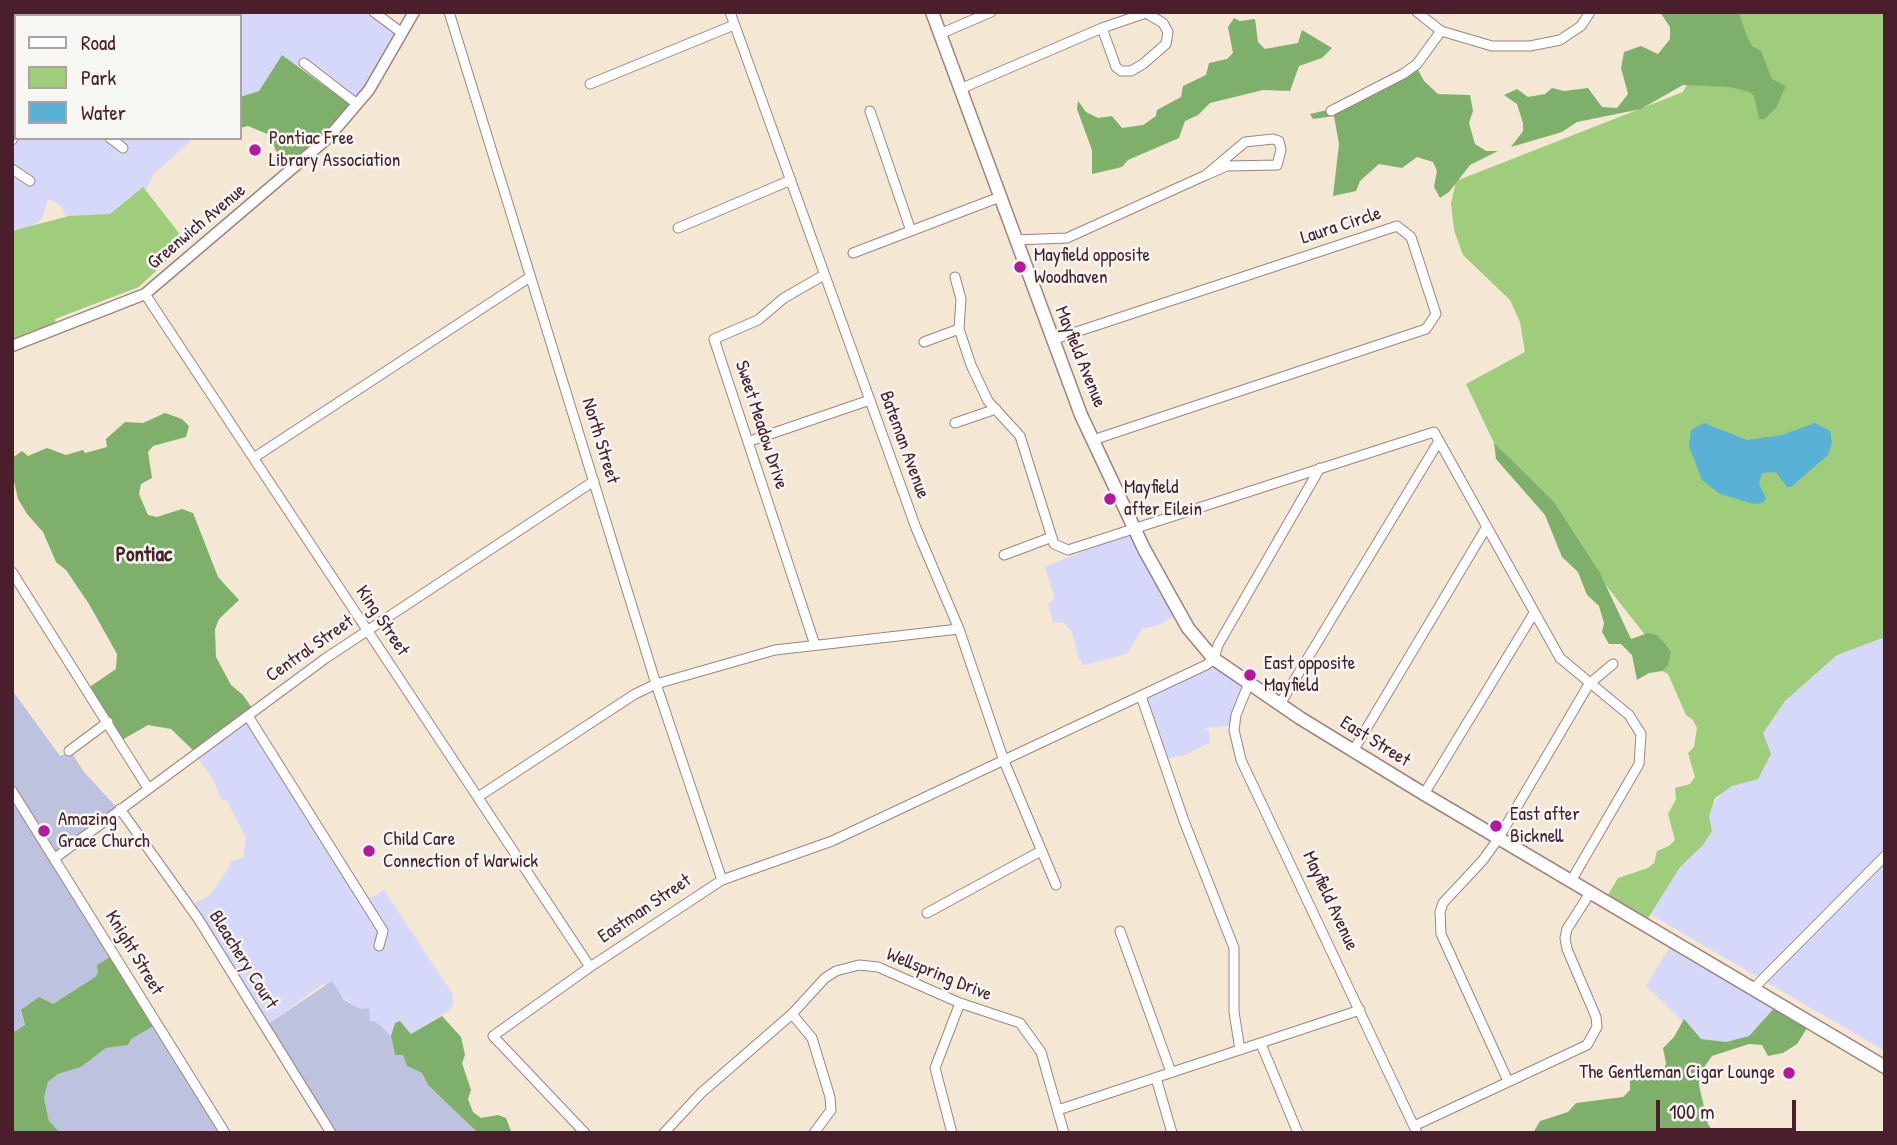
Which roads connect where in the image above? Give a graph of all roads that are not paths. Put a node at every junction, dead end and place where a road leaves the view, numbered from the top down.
1 (17, 12) edge
2 (374, 12) edge
3 (414, 12) edge
4 (449, 12) edge
5 (730, 12) edge
6 (932, 12) edge
7 (991, 12) edge
8 (1417, 12) edge
9 (1590, 12) edge
10 (12, 15) edge
11 (734, 25) junction
12 (1102, 28) junction
13 (1441, 31) junction
14 (402, 33) junction
15 (940, 34) junction
16 (304, 63) dead end
17 (590, 84) dead end
18 (960, 89) junction
19 (357, 104) junction
20 (870, 111) dead end
21 (1331, 111) dead end
22 (113, 140) edge
23 (123, 148) dead end
24 (12, 169) edge
25 (1206, 175) junction
26 (791, 180) junction
27 (30, 181) dead end
28 (1000, 197) junction
29 (678, 228) dead end
30 (911, 231) junction
31 (1015, 240) junction
32 (853, 253) dead end
33 (824, 275) junction
34 (530, 277) junction
35 (955, 277) dead end
36 (145, 294) junction
37 (959, 329) junction
38 (1052, 340) junction
39 (924, 342) dead end
40 (12, 346) edge
41 (870, 400) junction
42 (996, 409) junction
43 (955, 424) dead end
44 (1093, 440) junction
45 (750, 441) junction
46 (1439, 441) junction
47 (255, 457) junction
48 (1320, 468) junction
49 (594, 481) junction
50 (1134, 527) junction
51 (1486, 528) junction
52 (1052, 537) junction
53 (1004, 555) dead end
54 (12, 572) edge
55 (1534, 613) junction
56 (959, 629) junction
57 (366, 631) junction
58 (815, 645) junction
59 (1214, 659) junction
60 (1613, 664) dead end
61 (1249, 683) junction
62 (656, 684) junction
63 (1589, 684) junction
64 (1142, 696) junction
65 (1280, 704) junction
66 (248, 716) junction
67 (108, 722) junction
68 (69, 751) dead end
69 (1353, 751) junction
70 (1004, 761) junction
71 (148, 788) junction
72 (12, 791) edge
73 (1424, 794) junction
74 (478, 797) junction
75 (120, 809) junction
76 (1498, 839) junction
77 (1041, 851) junction
78 (1885, 856) edge
79 (55, 858) junction
80 (722, 880) junction
81 (1571, 881) junction
82 (1056, 885) dead end
83 (1590, 892) junction
84 (927, 913) dead end
85 (1120, 931) dead end
86 (379, 946) dead end
87 (590, 967) junction
88 (1752, 990) junction
89 (960, 1003) junction
90 (1360, 1010) junction
91 (792, 1014) junction
92 (1261, 1044) junction
93 (1241, 1050) junction
94 (1885, 1067) edge
95 (1171, 1072) junction
96 (1156, 1078) junction
97 (1508, 1081) junction
98 (1058, 1110) junction
99 (1416, 1130) edge
100 (225, 1133) edge
101 (331, 1133) edge
102 (585, 1133) edge
103 (664, 1133) edge
104 (814, 1133) edge
105 (952, 1133) edge
106 (1064, 1133) edge
107 (1171, 1133) edge
108 (1298, 1133) edge

1 - 10 main road
2 - 14 street
3 - 14 street, Greenwich Avenue
4 - 34 street, North Street
5 - 11 street, Bateman Avenue
6 - 15 main road, Mayfield Avenue
7 - 15 street
8 - 13 street
9 - 13 street
11 - 17 street
11 - 26 street, Bateman Avenue
12 - 12 street
12 - 18 street
13 - 21 street
14 - 19 street, Greenwich Avenue
15 - 18 main road, Mayfield Avenue
16 - 19 street
18 - 28 main road, Mayfield Avenue
19 - 36 street, Greenwich Avenue
20 - 30 street
22 - 23 street
24 - 27 street
25 - 25 street
25 - 31 street
26 - 29 street
26 - 33 street, Bateman Avenue
28 - 30 street
28 - 31 main road, Mayfield Avenue
30 - 32 street
31 - 38 main road, Mayfield Avenue
33 - 41 street, Bateman Avenue
33 - 45 street, Sweet Meadow Drive
34 - 47 street
34 - 49 street, North Street
35 - 37 street
36 - 40 street, Greenwich Avenue
36 - 47 street, King Street
37 - 39 street
37 - 42 street
38 - 44 main road, Mayfield Avenue
38 - 44 street, Laura Circle
41 - 45 street
41 - 56 street, Bateman Avenue
42 - 43 street
42 - 52 street
44 - 50 main road, Mayfield Avenue
45 - 58 street, Sweet Meadow Drive
46 - 48 street
46 - 51 street
46 - 65 street
47 - 57 street, King Street
48 - 50 street
48 - 59 street
49 - 57 street, Central Street
49 - 62 street, North Street
50 - 52 street
50 - 59 main road, Mayfield Avenue
51 - 55 street
51 - 69 street
52 - 53 street
54 - 67 street
55 - 63 street
55 - 73 street
56 - 58 street
56 - 70 street, Bateman Avenue
57 - 66 street, Central Street
57 - 74 street, King Street
58 - 62 street
59 - 61 main road, East Street
59 - 64 street
60 - 63 street
61 - 65 main road, East Street
61 - 90 street, Mayfield Avenue
62 - 74 street
62 - 80 street, North Street
63 - 76 street
63 - 81 street
64 - 70 street
64 - 93 street
65 - 69 main road, East Street
66 - 71 street, Central Street
66 - 86 street
67 - 68 street
67 - 71 street
69 - 73 main road, East Street
70 - 77 street, Bateman Avenue
70 - 80 street, Eastman Street
71 - 75 street, Central Street
72 - 79 street, Knight Street
73 - 76 main road, East Street
74 - 87 street, King Street
75 - 79 street, Central Street
75 - 101 street, Bleachery Court
76 - 81 main road, East Street
76 - 97 street
77 - 82 street, Bateman Avenue
77 - 84 street
78 - 88 street
79 - 100 street, Knight Street
80 - 87 street, Eastman Street
81 - 83 main road, East Street
83 - 88 main road, East Street
83 - 97 street
85 - 95 street
87 - 102 street, Eastman Street
88 - 94 main road, East Street
89 - 91 street, Wellspring Drive
89 - 98 street, Wellspring Drive
89 - 105 street
90 - 92 street
90 - 99 street, Mayfield Avenue
91 - 103 street, Wellspring Drive
91 - 104 street
92 - 93 street
92 - 108 street
93 - 95 street
95 - 96 street
96 - 98 street
96 - 107 street
97 - 99 street
98 - 106 street, Wellspring Drive

